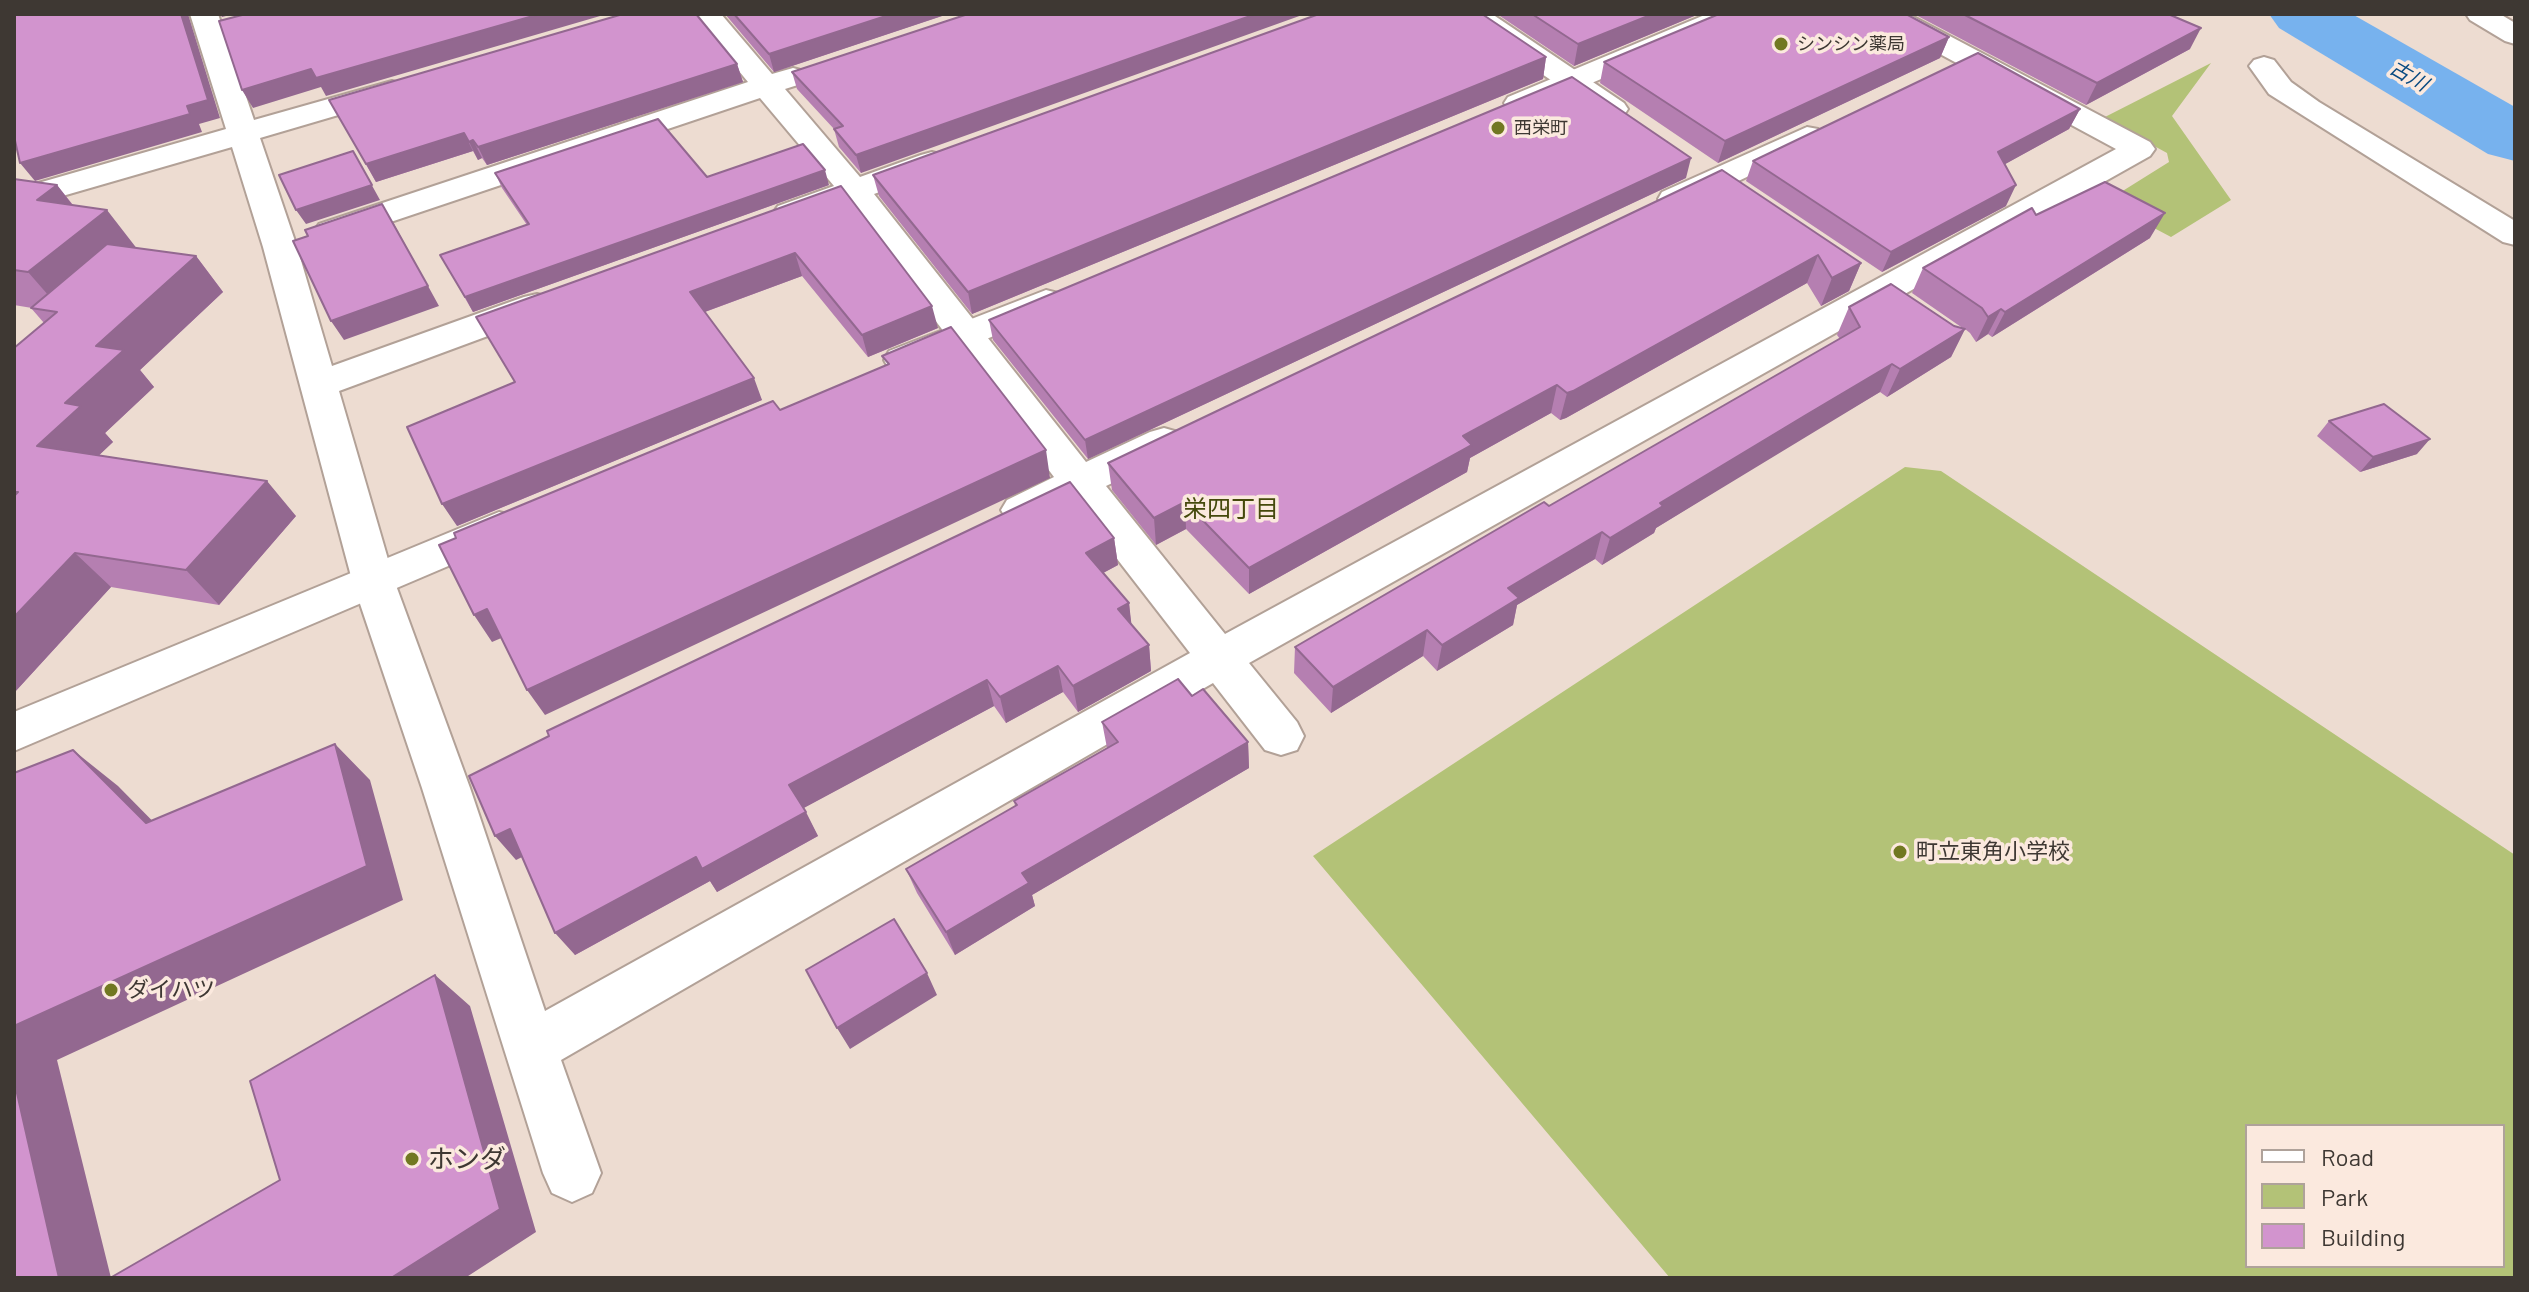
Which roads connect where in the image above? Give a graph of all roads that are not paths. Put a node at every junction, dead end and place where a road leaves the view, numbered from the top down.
1 (706, 14) edge
2 (1473, 14) edge
3 (1731, 14) edge
4 (1887, 14) edge
5 (2480, 14) edge
6 (217, 24) edge
7 (2515, 35) edge
8 (1970, 58) junction
9 (826, 66) edge
10 (1927, 79) edge
11 (424, 80) edge
12 (1573, 81) junction
13 (768, 85) junction
14 (1483, 119) edge
15 (1842, 119) edge
16 (1638, 127) edge
17 (244, 133) junction
18 (957, 153) edge
19 (854, 190) junction
20 (14, 200) edge
21 (2515, 213) edge
22 (1642, 214) edge
23 (764, 223) edge
24 (2515, 235) edge
25 (280, 247) junction
26 (1078, 287) edge
27 (571, 293) edge
28 (963, 335) junction
29 (872, 372) edge
30 (318, 385) junction
31 (1194, 427) edge
32 (1079, 482) junction
33 (535, 513) edge
34 (993, 524) edge
35 (373, 580) junction
36 (1218, 659) junction
37 (14, 732) edge
38 (1281, 736) dead end
39 (530, 1048) junction
40 (572, 1173) dead end

1 - 13 street
2 - 12 street
3 - 12 street
4 - 8 street
5 - 7 street
6 - 17 street
8 - 10 street
8 - 36 street
9 - 13 street
11 - 17 street
12 - 14 street
12 - 16 street
13 - 19 street
13 - 25 street
15 - 22 street
17 - 20 street
17 - 25 street
18 - 19 street
19 - 23 street
19 - 28 street
21 - 24 street
25 - 30 street
26 - 28 street
27 - 30 street
28 - 29 street
28 - 32 street
30 - 35 street
31 - 32 street
32 - 34 street
32 - 36 street
33 - 35 street
35 - 37 street
35 - 39 street
36 - 38 street
36 - 39 street
39 - 40 street

